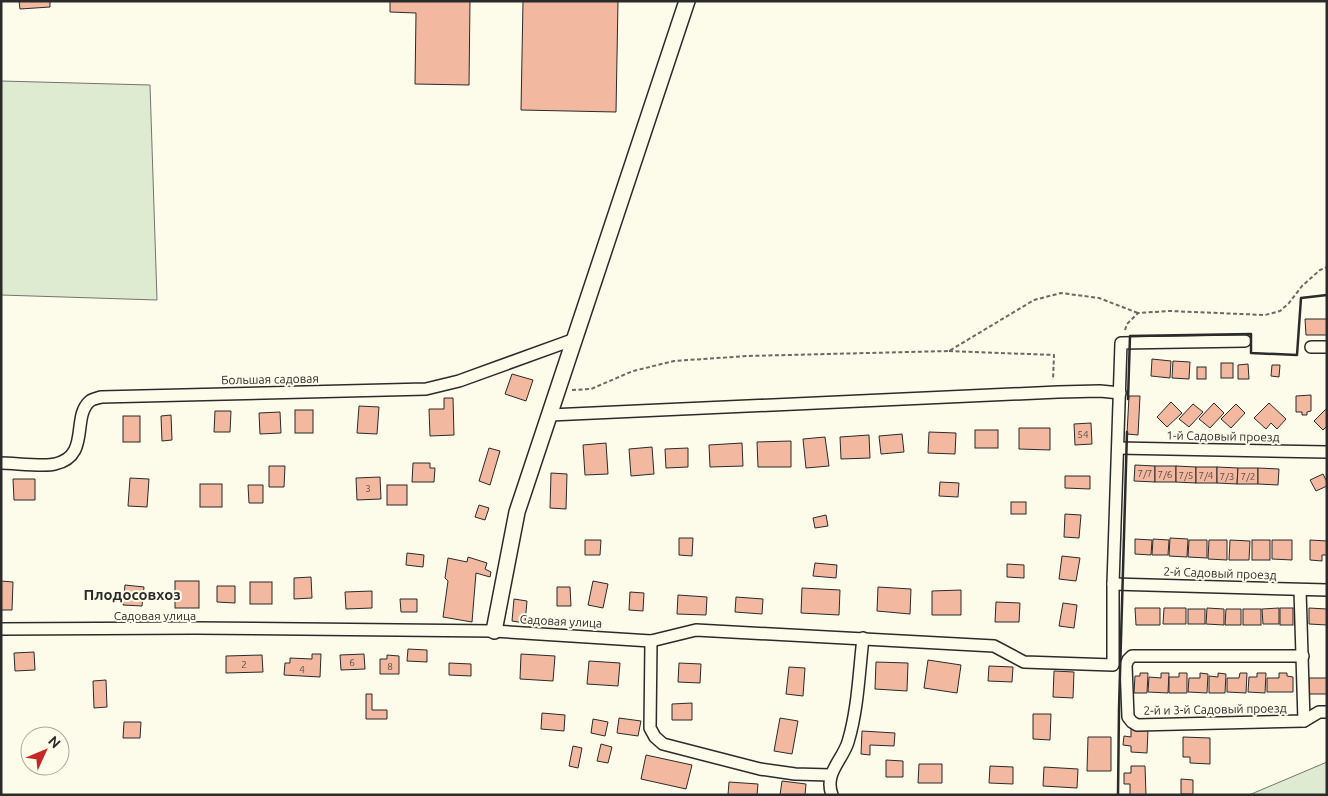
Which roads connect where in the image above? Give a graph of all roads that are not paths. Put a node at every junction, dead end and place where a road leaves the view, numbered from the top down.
1 (687, 1) edge
2 (575, 339) junction
3 (1245, 341) dead end
4 (1311, 347) dead end
5 (1327, 347) edge
6 (1120, 393) junction
7 (550, 415) junction
8 (1118, 448) junction
9 (1327, 452) edge
10 (1, 463) edge
11 (1113, 584) junction
12 (1300, 590) junction
13 (1327, 590) edge
14 (1, 629) edge
15 (494, 631) junction
16 (863, 638) junction
17 (651, 641) junction
18 (1303, 656) junction
19 (1327, 712) edge
20 (1304, 721) junction
21 (830, 775) junction
22 (832, 795) edge

1 - 2 street
2 - 7 street
2 - 10 street, Большая садовая
3 - 6 street
4 - 5 street
6 - 7 street
6 - 8 street
7 - 15 street
8 - 9 street, 1-й Садовый проезд
8 - 11 street
11 - 12 street, 2-й Садовый проезд
11 - 16 street, Садовая улица
12 - 13 street, 2-й Садовый проезд
12 - 18 street
14 - 15 street, Садовая улица
15 - 17 street, Садовая улица
16 - 17 street, Садовая улица
16 - 21 street
17 - 21 street
18 - 20 street
18 - 20 street, 2-й и 3-й Садовый проезд
19 - 20 street, 2-й и 3-й Садовый проезд
21 - 22 street

